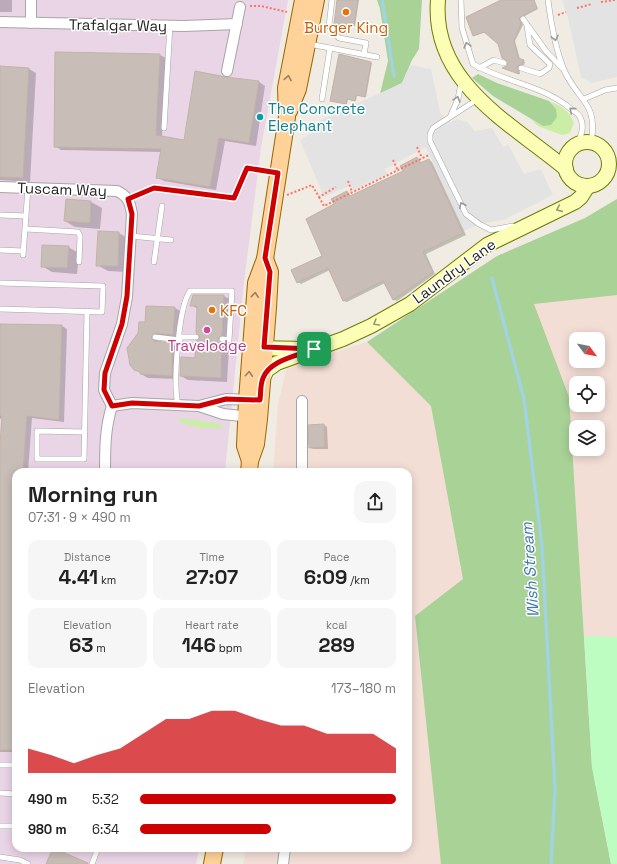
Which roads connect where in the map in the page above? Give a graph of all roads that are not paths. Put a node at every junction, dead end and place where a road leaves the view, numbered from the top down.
1 (31, 0) edge
2 (303, 0) edge
3 (316, 0) edge
4 (332, 0) edge
5 (438, 0) edge
6 (461, 0) edge
7 (548, 0) edge
8 (240, 7) road end
9 (524, 19) dead end
10 (0, 22) edge
11 (31, 24) junction
12 (237, 24) junction
13 (170, 25) junction
14 (527, 26) junction
15 (306, 44) junction
16 (330, 48) junction
17 (364, 54) junction
18 (377, 57) dead end
19 (504, 63) dead end
20 (479, 68) junction
21 (521, 68) dead end
22 (564, 70) junction
23 (227, 71) dead end
24 (462, 81) junction
25 (617, 88) edge
26 (322, 99) dead end
27 (478, 99) junction
28 (584, 99) junction
29 (287, 116) junction
30 (451, 116) junction
31 (508, 122) junction
32 (164, 128) dead end
33 (579, 145) junction
34 (613, 160) edge
35 (566, 169) junction
36 (278, 173) junction
37 (611, 177) edge
38 (588, 186) junction
39 (0, 187) edge
40 (28, 188) junction
41 (128, 199) junction
42 (162, 206) dead end
43 (0, 215) edge
44 (26, 216) junction
45 (526, 224) junction
46 (26, 229) junction
47 (131, 236) junction
48 (158, 239) junction
49 (171, 240) dead end
50 (0, 250) edge
51 (80, 262) dead end
52 (154, 262) dead end
53 (0, 283) edge
54 (0, 309) edge
55 (87, 311) junction
56 (155, 337) dead end
57 (196, 337) dead end
58 (180, 338) junction
59 (222, 339) dead end
60 (257, 348) junction
61 (314, 349) junction
62 (262, 380) junction
63 (253, 400) junction
64 (302, 401) dead end
65 (178, 405) junction
66 (112, 406) junction
67 (199, 406) junction
68 (253, 418) junction
69 (85, 432) junction
70 (250, 466) edge
71 (105, 468) edge
72 (302, 468) edge
73 (0, 765) edge
74 (12, 765) edge
75 (0, 793) edge
76 (12, 794) edge
77 (0, 826) edge
78 (12, 826) edge
79 (96, 852) edge
80 (214, 852) edge
81 (284, 852) edge
82 (0, 857) edge
83 (28, 864) edge
84 (92, 864) edge
85 (212, 864) edge
86 (283, 864) edge

1 - 11 street
29 -> 2 main road
3 - 15 main road
4 - 17 lane
5 - 24 street
20 -> 6 lane
7 -> 22 lane
8 - 12 street
9 - 14 lane
10 - 11 street, Trafalgar Way
11 - 13 street, Trafalgar Way
12 - 13 street, Trafalgar Way
12 - 23 street
13 - 32 lane
14 - 21 lane
14 - 22 lane
15 - 16 lane
15 - 29 main road
16 - 17 lane
16 - 26 lane
17 - 18 lane
19 - 20 lane
33 -> 20 lane
22 - 28 lane
24 - 27 street
30 -> 24 lane
25 - 28 lane
27 - 30 lane
27 - 31 street
28 - 33 lane
29 - 36 main road
45 -> 30 lane
31 - 33 street
31 - 35 street
33 - 34 street
33 - 35 street
34 - 37 street
35 - 38 street
36 - 41 lane
36 - 60 main road
37 - 38 street
38 -> 45 street, Laundry Lane
39 - 40 street, Tuscam Way
40 - 41 street, Tuscam Way
40 - 44 lane
41 - 47 street, Tuscam Way
42 - 48 lane
43 - 44 lane
44 - 46 lane
45 -> 61 street, Laundry Lane
46 - 50 lane
46 - 51 lane
47 - 48 lane
47 - 66 street, Tuscam Way
48 - 49 lane
48 - 52 lane
53 - 55 lane
54 - 55 lane
55 - 69 lane
56 - 58 lane
57 - 58 lane
58 - 59 lane
58 - 65 lane
60 - 61 street, Laundry Lane
60 - 62 main road
63 -> 60 main road
61 - 62 street, Laundry Lane
62 - 63 main road
63 - 67 street
63 - 68 main road
64 - 72 street
65 - 66 street
65 - 67 street
66 - 71 street
67 - 68 street
68 - 70 main road
69 - 69 lane
73 - 74 lane
75 - 76 lane
77 - 78 lane
79 - 84 lane
80 - 85 main road
81 - 86 street
82 - 83 lane

